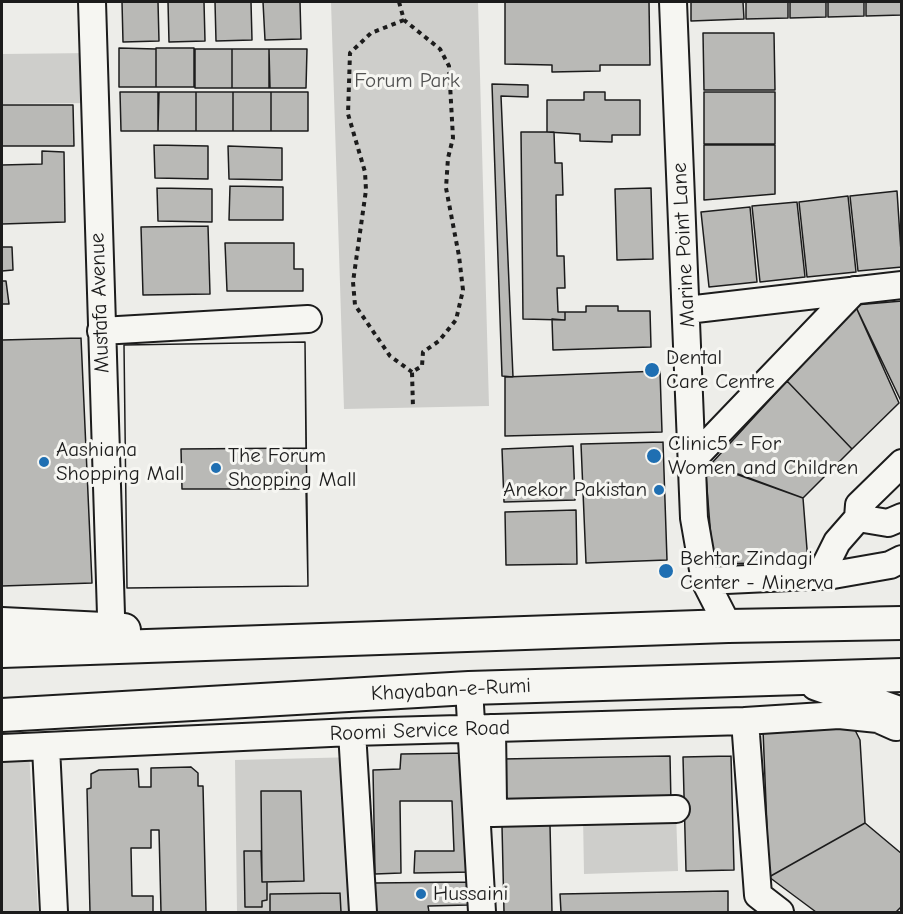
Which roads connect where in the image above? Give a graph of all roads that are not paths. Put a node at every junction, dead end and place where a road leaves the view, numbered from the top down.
1 (92, 2) edge
2 (673, 2) edge
3 (902, 285) edge
4 (855, 290) junction
5 (687, 310) junction
6 (308, 319) dead end
7 (101, 331) junction
8 (692, 459) junction
9 (902, 463) edge
10 (902, 517) edge
11 (858, 518) junction
12 (898, 569) edge
13 (820, 576) junction
14 (705, 581) junction
15 (902, 599) edge
16 (902, 622) edge
17 (2, 624) edge
18 (835, 625) junction
19 (728, 626) junction
20 (111, 627) junction
21 (2, 651) edge
22 (902, 675) edge
23 (796, 677) junction
24 (469, 688) junction
25 (886, 712) edge
26 (2, 715) edge
27 (745, 721) junction
28 (482, 729) junction
29 (902, 729) edge
30 (352, 732) junction
31 (46, 747) junction
32 (2, 748) edge
33 (676, 809) dead end
34 (54, 912) edge
35 (363, 912) edge
36 (482, 912) edge
37 (780, 912) edge

1 - 7 street, Mustafa Avenue
2 - 5 street, Marine Point Lane
3 - 4 street
4 - 5 street
4 - 8 street
5 - 8 street, Marine Point Lane
6 - 7 street
7 - 20 street, Mustafa Avenue
8 - 14 street, Marine Point Lane
9 - 11 street
10 - 11 street
11 - 13 street
12 - 13 street
13 - 14 street
14 - 19 street, Marine Point Lane
15 - 18 main road
16 - 18 main road
17 - 20 main road
18 - 19 main road
19 - 20 main road
20 - 21 main road
22 - 23 main road, Khayaban-e-Rumi
23 - 24 main road, Khayaban-e-Rumi
23 - 25 main road
24 - 26 main road, Khayaban-e-Rumi
24 - 28 street
25 - 27 street, Roomi Service Road
25 - 29 street, Roomi Service Road
27 - 28 street, Roomi Service Road
27 - 37 street
28 - 30 street, Roomi Service Road
28 - 33 street
28 - 36 street
30 - 31 street, Roomi Service Road
30 - 35 street
31 - 32 street, Roomi Service Road
31 - 34 street

